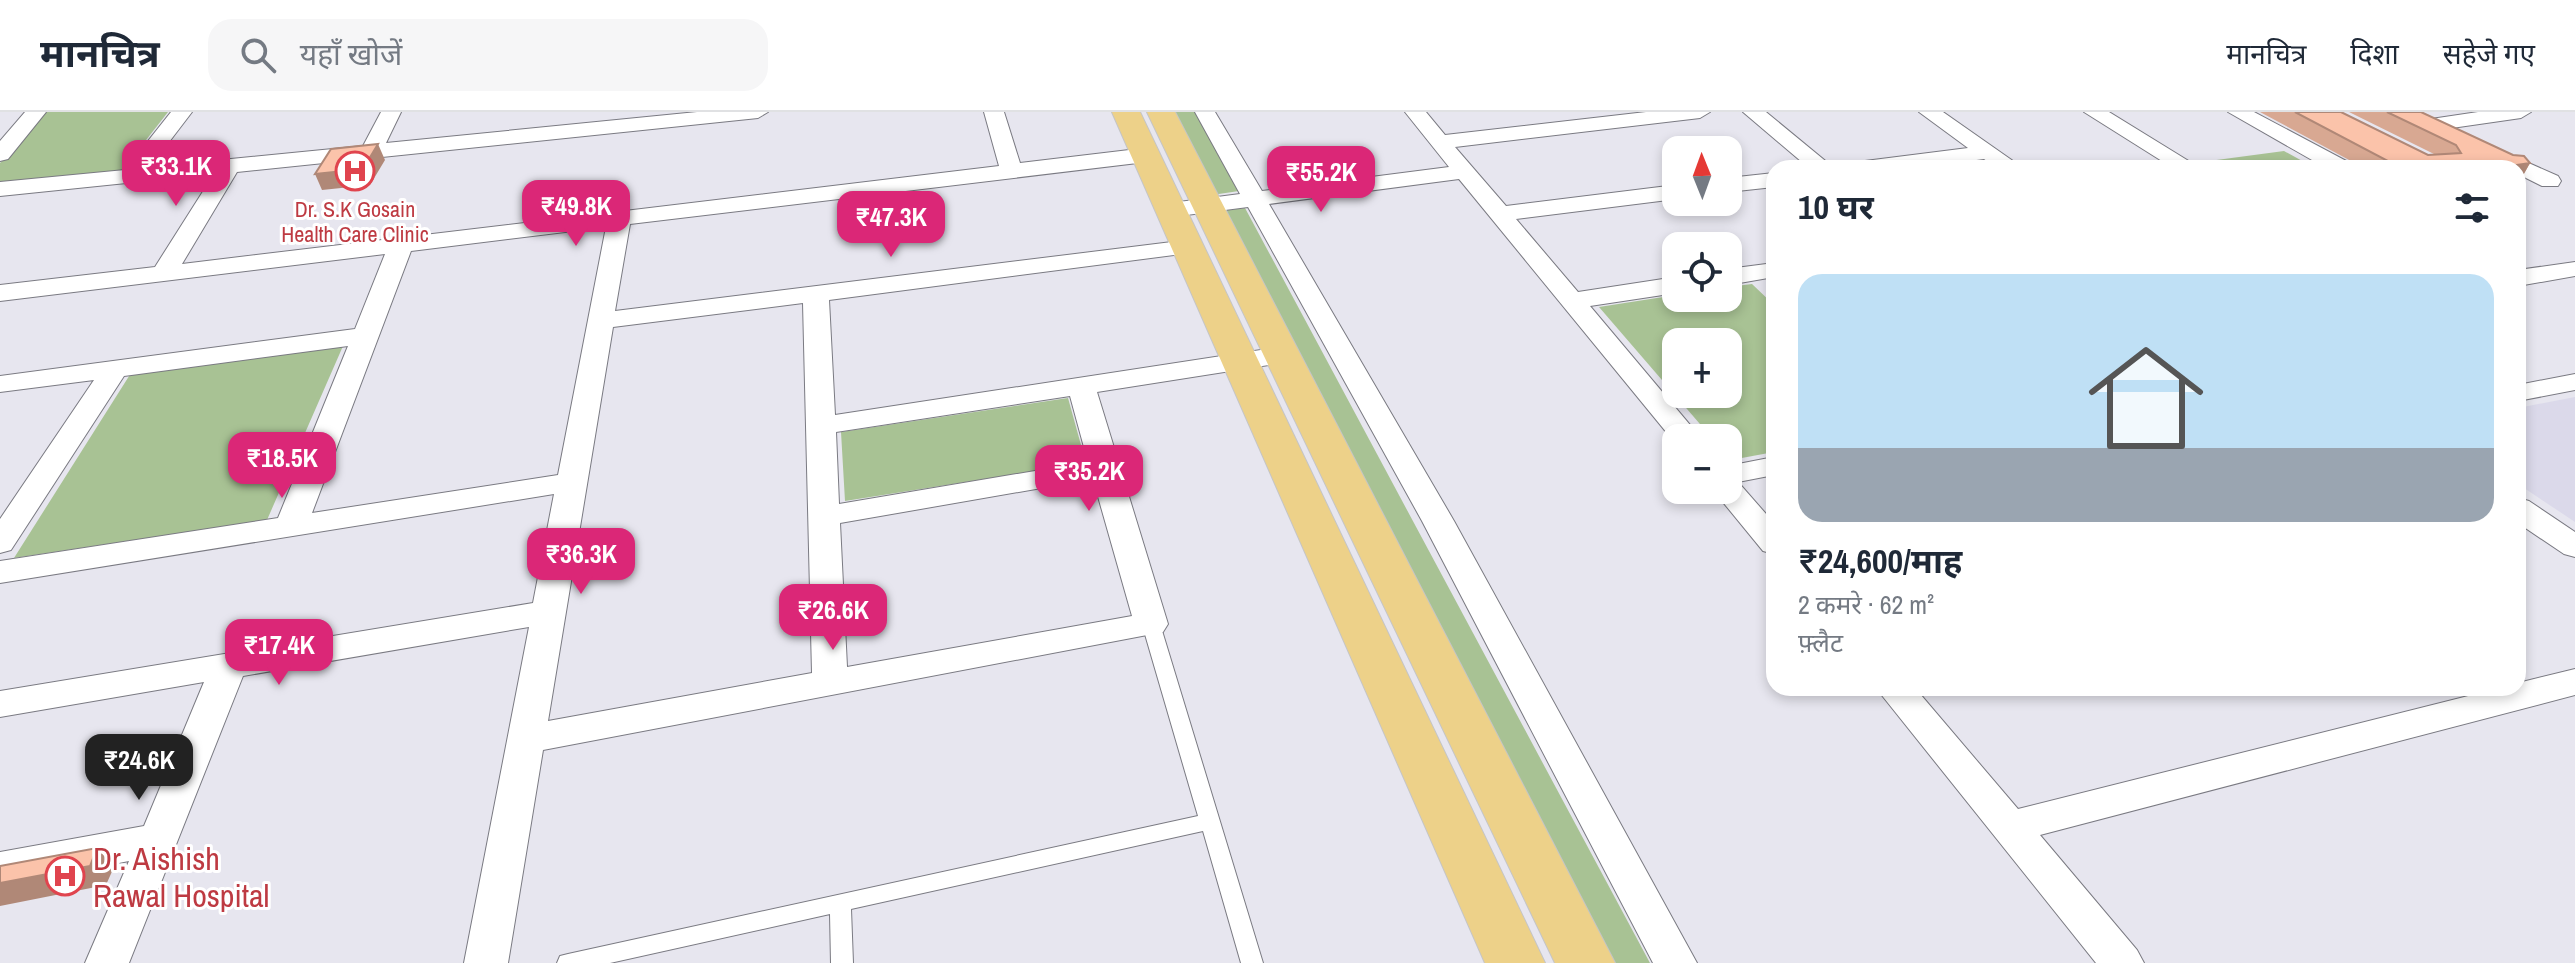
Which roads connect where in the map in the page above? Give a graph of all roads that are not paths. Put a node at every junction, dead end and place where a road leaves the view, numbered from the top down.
1 (36, 112) edge
2 (182, 112) edge
3 (391, 112) edge
4 (758, 112) edge
5 (994, 112) edge
6 (1126, 112) edge
7 (1161, 112) edge
8 (1205, 112) edge
9 (1415, 112) edge
10 (1700, 112) edge
11 (1753, 112) edge
12 (1929, 112) edge
13 (2094, 112) edge
14 (2238, 112) edge
15 (2521, 112) edge
16 (593, 121) edge
17 (1440, 142) junction
18 (371, 152) junction
19 (1988, 152) junction
20 (0, 154) edge
21 (1146, 155) junction
22 (1813, 160) edge
23 (1926, 160) edge
24 (2000, 160) edge
25 (2175, 160) edge
26 (2327, 160) edge
27 (2505, 160) edge
28 (229, 167) junction
29 (2526, 170) edge
30 (1012, 172) junction
31 (1465, 172) junction
32 (131, 177) junction
33 (2575, 177) edge
34 (1766, 181) edge
35 (2550, 181) junction
36 (1742, 183) edge
37 (2526, 185) edge
38 (0, 189) edge
39 (1662, 194) edge
40 (1253, 200) junction
41 (1500, 214) junction
42 (619, 219) junction
43 (1188, 221) junction
44 (401, 245) junction
45 (2575, 269) edge
46 (163, 274) junction
47 (1766, 276) edge
48 (1742, 277) edge
49 (2526, 277) edge
50 (1662, 287) edge
51 (0, 293) edge
52 (816, 294) junction
53 (1572, 301) junction
54 (601, 321) junction
55 (365, 336) junction
56 (1261, 358) junction
57 (115, 369) junction
58 (2575, 382) edge
59 (0, 384) edge
60 (1081, 386) junction
61 (2526, 391) edge
62 (1674, 424) edge
63 (821, 426) junction
64 (1105, 468) junction
65 (1766, 468) edge
66 (1742, 472) edge
67 (572, 482) junction
68 (1741, 504) edge
69 (2526, 513) edge
70 (824, 516) junction
71 (291, 526) junction
72 (1766, 534) edge
73 (0, 543) edge
74 (2575, 547) edge
75 (0, 572) edge
76 (549, 612) junction
77 (1151, 624) junction
78 (229, 666) junction
79 (2575, 682) edge
80 (830, 683) junction
81 (2526, 689) edge
82 (1901, 696) edge
83 (2489, 696) edge
84 (0, 704) edge
85 (526, 739) junction
86 (1210, 821) junction
87 (2009, 827) junction
88 (158, 839) junction
89 (0, 869) edge
90 (840, 903) junction
91 (107, 963) edge
92 (486, 963) edge
93 (568, 963) edge
94 (842, 963) edge
95 (1252, 963) edge
96 (1515, 963) edge
97 (1585, 963) edge
98 (1675, 963) edge
99 (2122, 963) edge

1 - 20 street
2 - 32 street
3 - 18 street
4 - 16 street
5 - 30 street
6 - 21 main road
7 - 43 main road
8 - 40 street
9 - 17 street
10 - 17 street
11 - 22 street
12 - 19 street
13 - 25 street
14 - 26 street
15 - 27 street
16 - 18 street
17 - 31 street
18 - 28 street
19 - 23 street
19 - 24 street
21 - 30 street
21 - 43 main road
28 - 32 street
28 - 46 street
29 - 35 street
30 - 42 street
31 - 40 street
31 - 41 street
32 - 38 street
33 - 35 street
34 - 36 street
35 - 37 street
39 - 41 street
40 - 43 street
40 - 98 street
41 - 53 street
42 - 44 street
42 - 54 street
43 - 52 street
43 - 56 main road
44 - 46 street
44 - 55 street
45 - 49 street
46 - 51 street
47 - 48 street
50 - 53 street
52 - 54 street
52 - 63 street
53 - 62 street
54 - 67 street
55 - 57 street
55 - 71 street
56 - 60 street
56 - 96 main road
56 - 97 main road
57 - 59 street
57 - 73 street
58 - 61 street
60 - 63 street
60 - 64 street
63 - 70 street
64 - 70 street
64 - 77 street
65 - 66 street
67 - 71 street
67 - 76 street
68 - 72 street
69 - 74 street
70 - 80 street
71 - 75 street
76 - 78 street
76 - 85 street
77 - 80 street
77 - 86 lane
78 - 84 street
78 - 88 street
79 - 81 street
80 - 85 street
82 - 87 street
83 - 87 street
85 - 92 street
86 - 90 lane
86 - 95 lane
87 - 99 street
88 - 89 street
88 - 91 street
90 - 93 lane
90 - 94 lane

